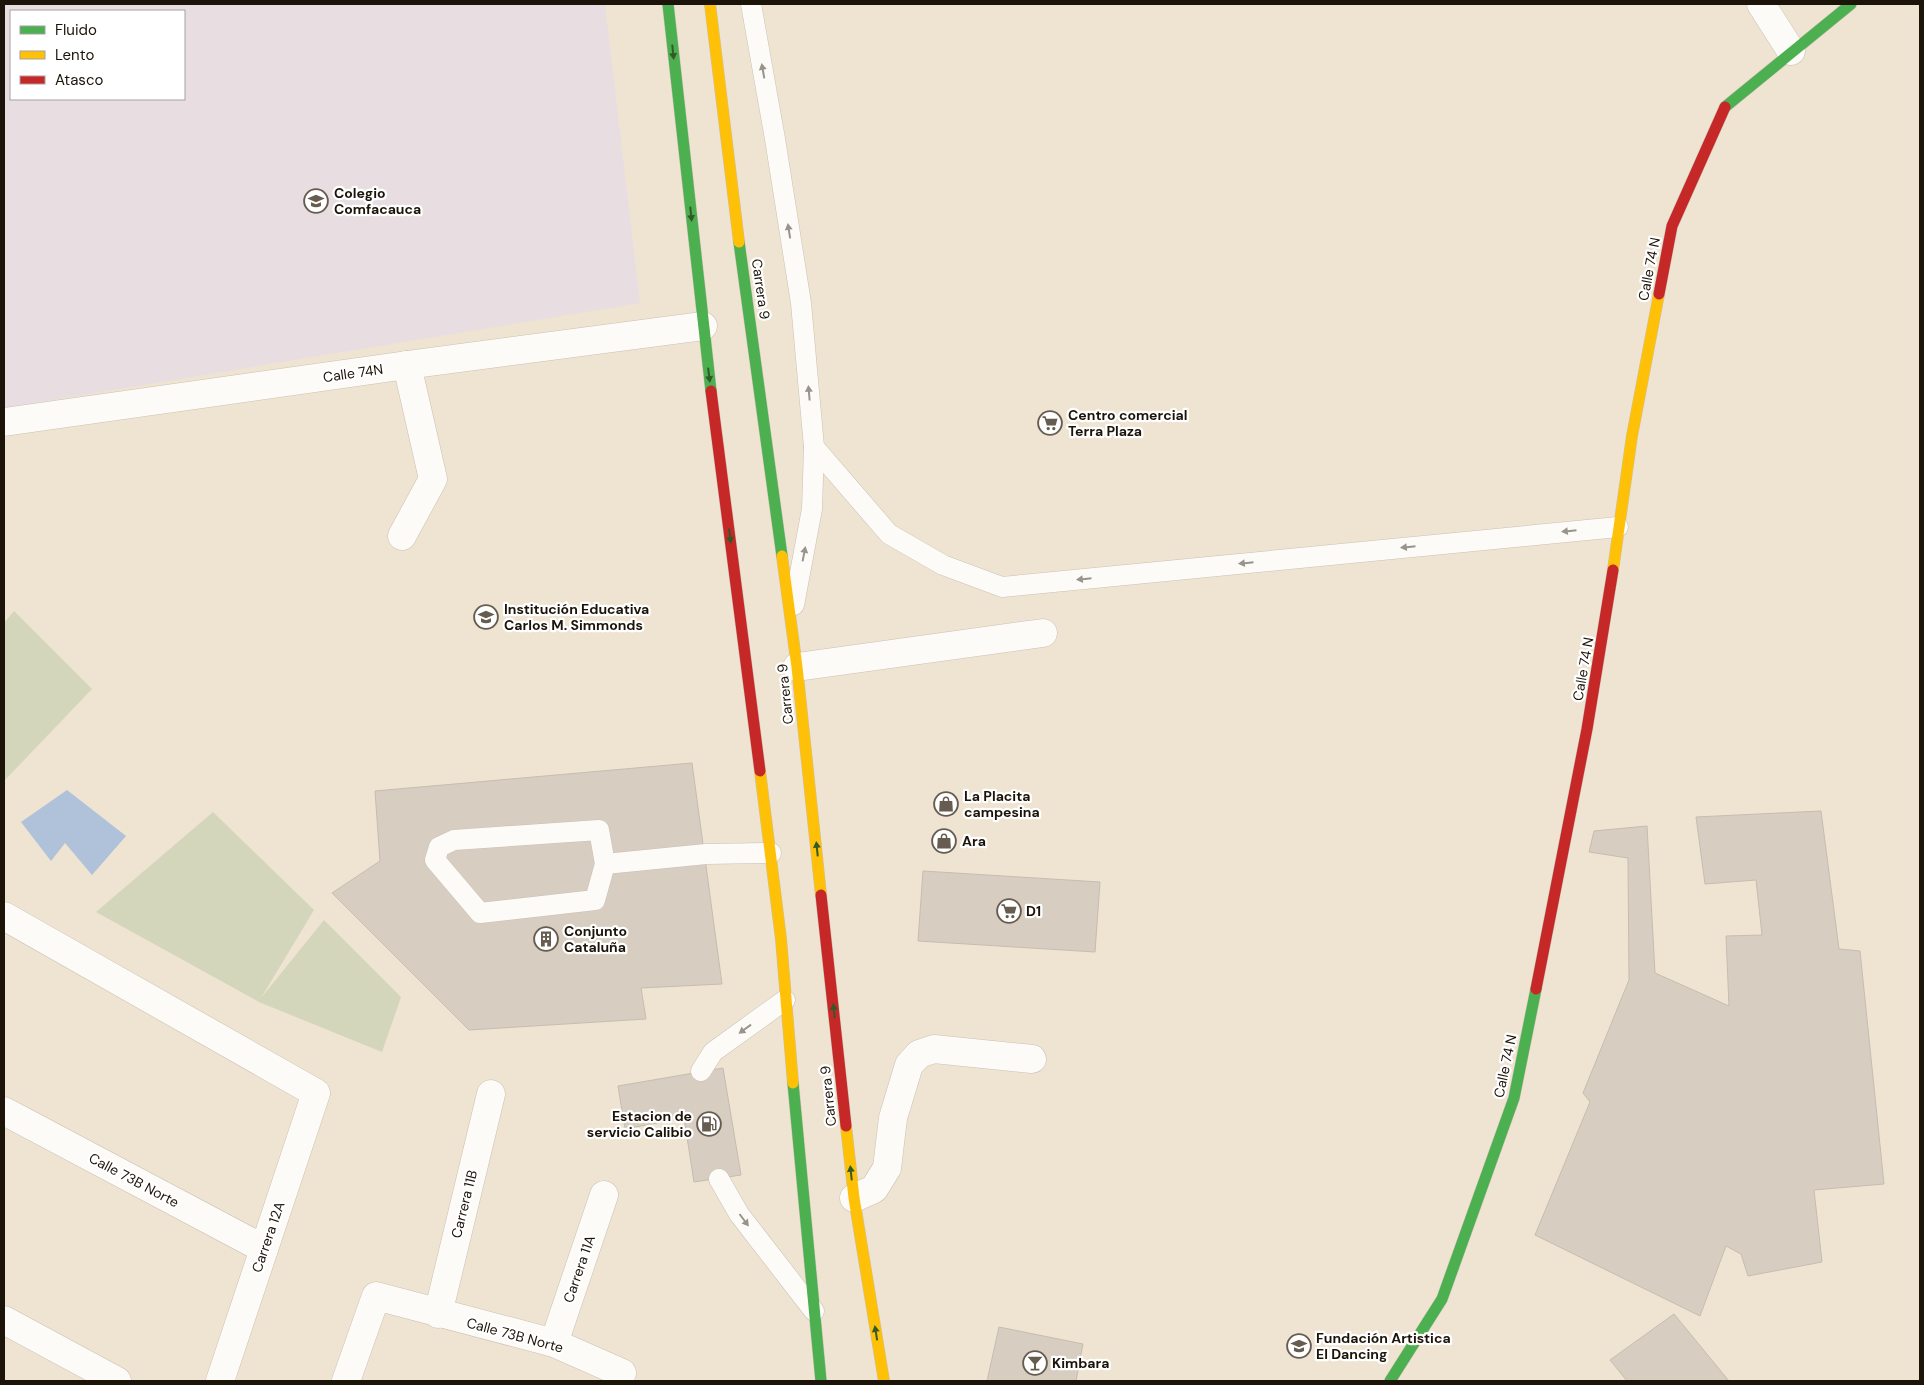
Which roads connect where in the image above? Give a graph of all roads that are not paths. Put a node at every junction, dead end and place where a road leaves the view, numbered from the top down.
1 (668, 4) edge
2 (710, 4) edge
3 (751, 4) edge
4 (1761, 4) edge
5 (1851, 4) edge
6 (1791, 51) junction
7 (703, 326) junction
8 (407, 365) junction
9 (4, 422) edge
10 (814, 447) junction
11 (1618, 527) junction
12 (402, 536) dead end
13 (791, 619) junction
14 (1043, 633) dead end
15 (797, 667) junction
16 (771, 853) junction
17 (605, 864) junction
18 (4, 916) edge
19 (784, 1000) junction
20 (1032, 1059) dead end
21 (701, 1072) dead end
22 (491, 1094) dead end
23 (4, 1111) edge
24 (719, 1178) dead end
25 (604, 1195) dead end
26 (854, 1198) junction
27 (264, 1249) junction
28 (814, 1312) junction
29 (438, 1314) junction
30 (4, 1320) edge
31 (554, 1343) junction
32 (622, 1373) dead end
33 (117, 1381) edge
34 (220, 1381) edge
35 (346, 1381) edge
36 (821, 1381) edge
37 (884, 1381) edge
38 (1390, 1381) edge

1 -> 7 main road
2 - 13 main road, Carrera 9
10 -> 3 lane
4 - 6 street
5 - 6 main road, Calle 74 N
6 - 11 main road, Calle 74 N
7 - 8 street, Calle 74N
7 -> 16 main road
8 - 9 street, Calle 74N
8 - 12 street
11 -> 10 lane
13 -> 10 lane
11 - 38 main road, Calle 74 N
13 - 15 main road, Carrera 9
14 - 15 street
26 -> 15 main road, Carrera 9
16 - 17 lane
16 - 19 main road
17 - 17 lane
18 - 27 street, Carrera 12A
19 -> 21 lane
19 - 28 main road
20 - 26 street
22 - 29 street, Carrera 11B
23 - 27 street, Calle 73B Norte
24 -> 28 lane
25 - 31 street, Carrera 11A
37 -> 26 main road, Carrera 9
27 - 34 street, Carrera 12A
28 - 36 main road
29 - 31 street, Calle 73B Norte
29 - 35 street, Calle 73B Norte
30 - 33 street
31 - 32 street, Calle 73B Norte

